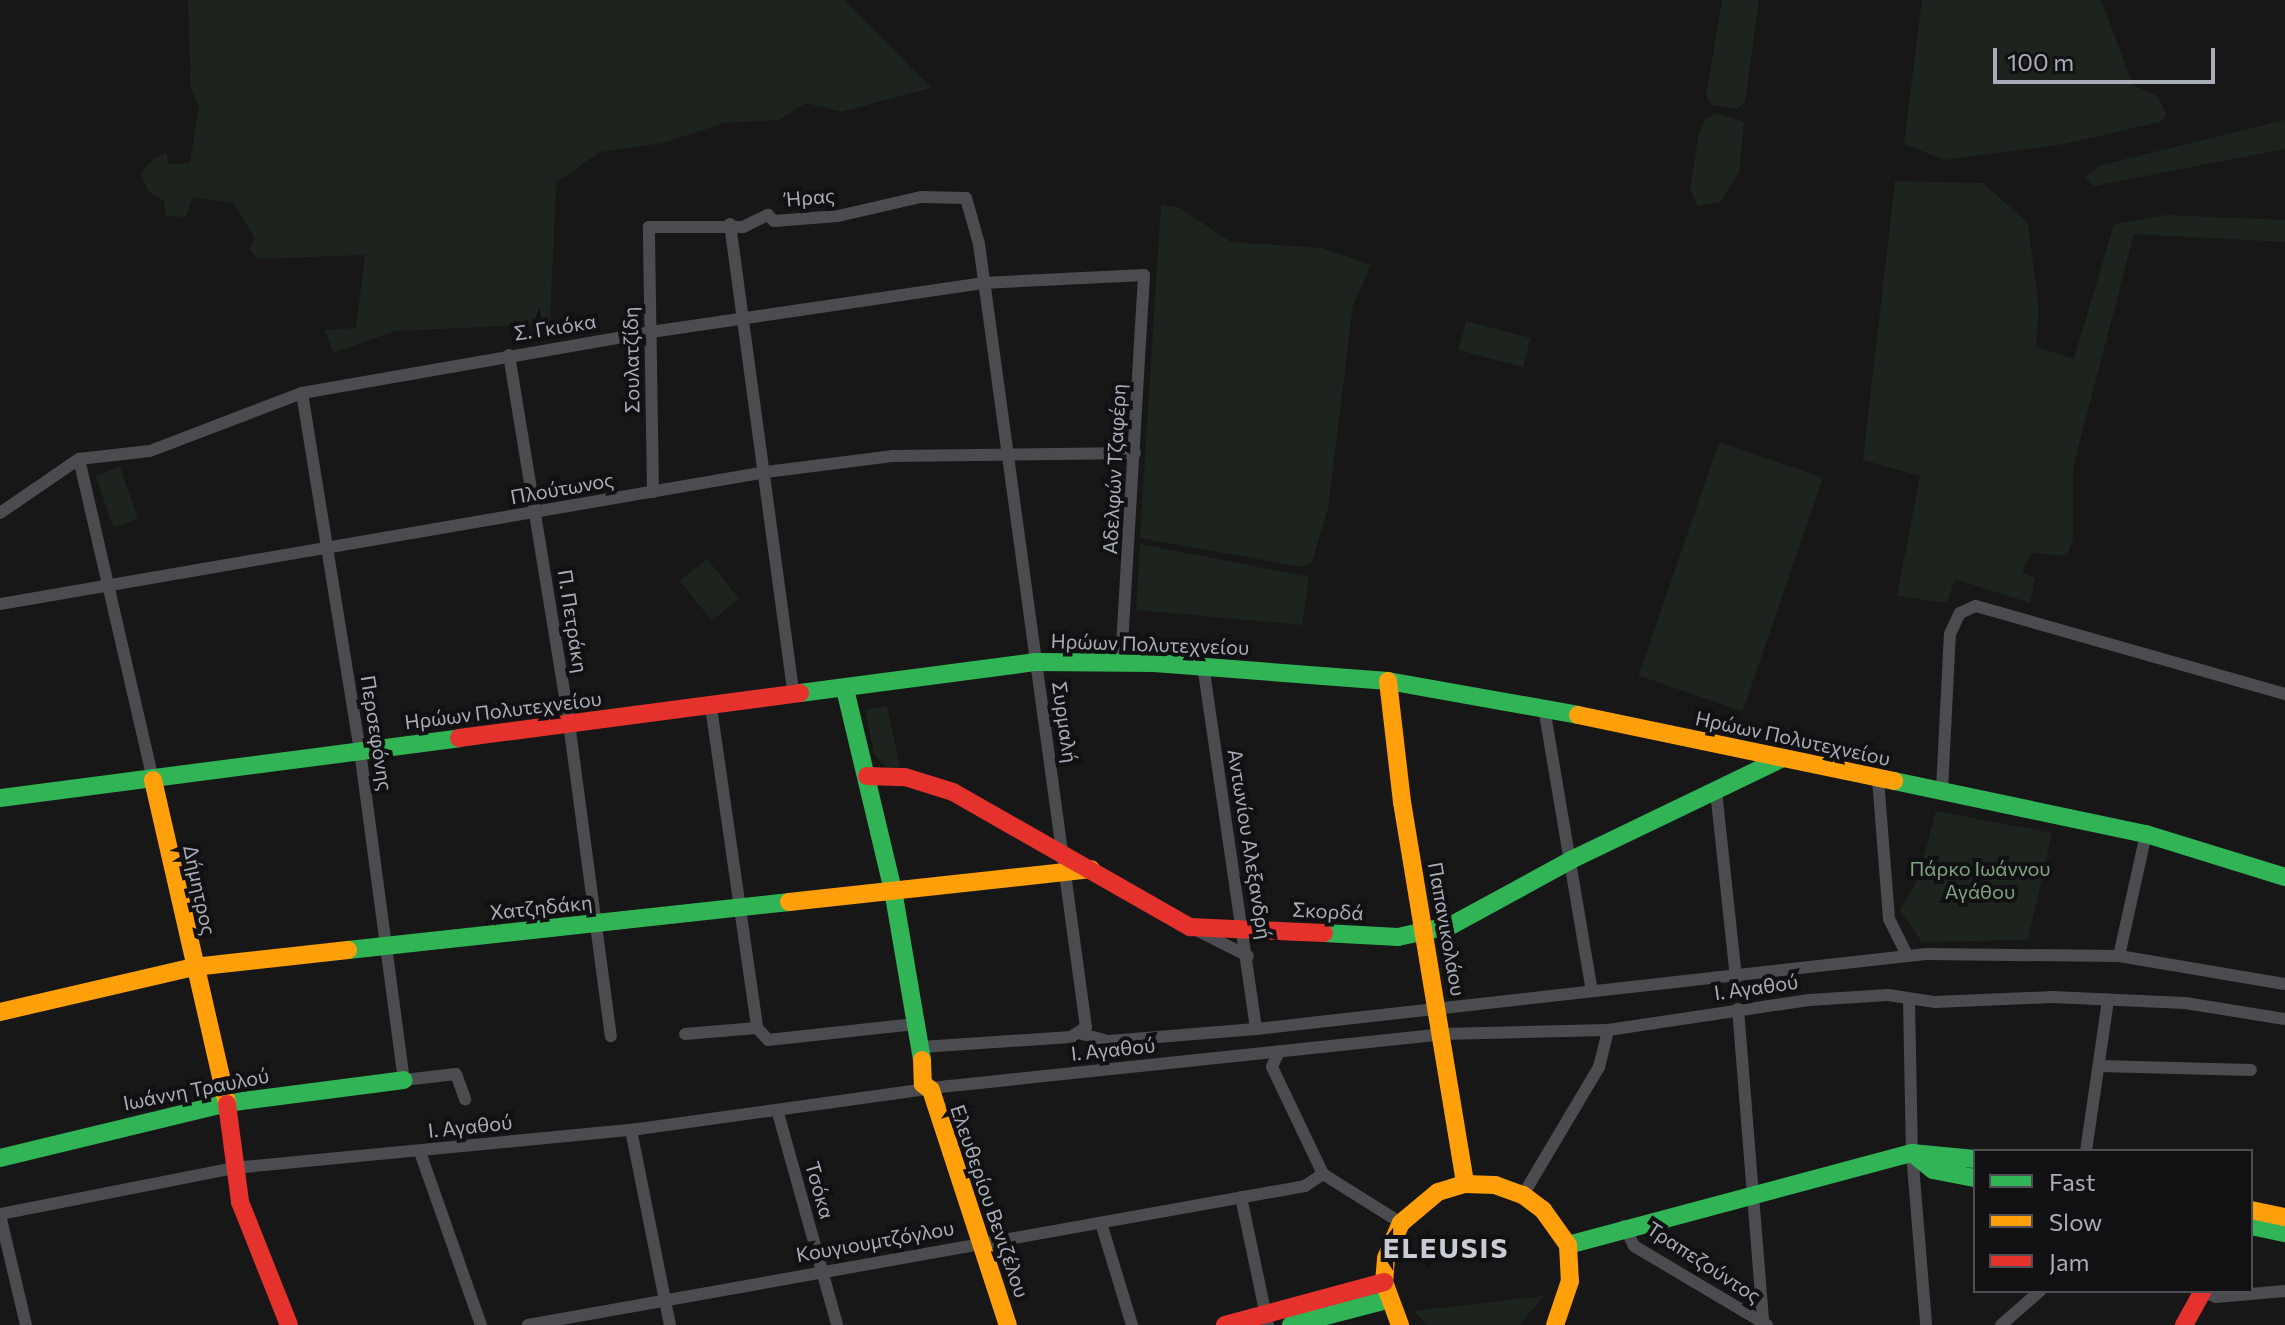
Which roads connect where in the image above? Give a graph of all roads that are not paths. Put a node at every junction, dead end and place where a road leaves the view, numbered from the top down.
1 (972, 207) joint
2 (730, 224) junction
3 (649, 227) joint
4 (1144, 275) joint
5 (982, 283) junction
6 (746, 319) junction
7 (651, 332) junction
8 (509, 355) junction
9 (302, 393) junction
10 (1135, 453) junction
11 (1008, 454) junction
12 (79, 459) junction
13 (766, 472) junction
14 (653, 492) junction
15 (0, 513) edge
16 (535, 514) junction
17 (328, 546) junction
18 (111, 583) junction
19 (0, 604) edge
20 (1036, 662) junction
21 (1121, 664) junction
22 (1203, 665) junction
23 (1388, 681) junction
24 (845, 689) junction
25 (2285, 694) edge
26 (794, 696) junction
27 (711, 707) junction
28 (1544, 708) junction
29 (569, 723) junction
30 (360, 751) junction
31 (1783, 758) junction
32 (867, 776) junction
33 (1878, 779) junction
34 (153, 780) junction
35 (1942, 790) junction
36 (1716, 791) junction
37 (0, 798) edge
38 (2146, 834) junction
39 (1571, 860) junction
40 (1064, 862) junction
41 (2285, 877) edge
42 (893, 890) junction
43 (740, 908) junction
44 (598, 924) junction
45 (1190, 927) junction
46 (1245, 929) junction
47 (1424, 935) junction
48 (388, 944) junction
49 (1907, 955) junction
50 (1248, 956) junction
51 (2119, 956) junction
52 (194, 967) junction
53 (1736, 978) junction
54 (2285, 984) edge
55 (1592, 991) junction
56 (1909, 1000) junction
57 (2108, 1000) junction
58 (1438, 1007) junction
59 (1738, 1009) junction
60 (0, 1012) edge
61 (2285, 1019) edge
62 (915, 1024) junction
63 (757, 1028) junction
64 (1256, 1029) junction
65 (1608, 1030) junction
66 (685, 1034) dead end
67 (1082, 1034) junction
68 (1442, 1034) junction
69 (611, 1036) dead end
70 (921, 1047) junction
71 (1279, 1051) junction
72 (2100, 1066) junction
73 (2251, 1070) dead end
74 (404, 1080) junction
75 (931, 1090) junction
76 (465, 1099) dead end
77 (227, 1103) junction
78 (778, 1113) junction
79 (631, 1130) junction
80 (2086, 1149) edge
81 (420, 1152) junction
82 (1912, 1153) junction
83 (0, 1158) edge
84 (1973, 1159) edge
85 (234, 1168) junction
86 (1323, 1174) junction
87 (1973, 1178) edge
88 (1465, 1184) junction
89 (1755, 1191) junction
90 (1523, 1195) junction
91 (1241, 1197) junction
92 (2253, 1210) edge
93 (0, 1214) edge
94 (2285, 1217) edge
95 (1101, 1223) junction
96 (1401, 1223) junction
97 (1624, 1226) junction
98 (2253, 1226) edge
99 (2285, 1233) edge
100 (981, 1243) junction
101 (1568, 1245) junction
102 (822, 1270) junction
103 (1386, 1291) junction
104 (2285, 1291) edge
105 (2038, 1293) edge
106 (2202, 1293) edge
107 (2207, 1293) edge
108 (665, 1299) junction
109 (1266, 1319) edge
110 (1765, 1324) edge
111 (26, 1325) edge
112 (289, 1325) edge
113 (481, 1325) edge
114 (528, 1325) edge
115 (670, 1325) edge
116 (837, 1325) edge
117 (1008, 1325) edge
118 (1132, 1325) edge
119 (1225, 1325) edge
120 (1291, 1325) edge
121 (1400, 1325) edge
122 (1555, 1325) edge
123 (1926, 1325) edge
124 (2001, 1325) edge
125 (2184, 1325) edge

1 - 2 street, Ήρας
1 - 5 street, Συρμαλή
2 - 3 street, Ήρας
2 - 6 street
3 - 7 street, Σουλατζίδη
4 - 5 street, Σ. Γκιόκα
4 - 10 street, Αδελφών Τζαφέρη
5 - 6 street, Σ. Γκιόκα
5 - 11 street, Συρμαλή
6 - 7 street, Σ. Γκιόκα
6 - 13 street
7 - 8 street, Σ. Γκιόκα
7 - 14 street, Σουλατζίδη
8 - 9 street, Σ. Γκιόκα
8 - 16 street, Π. Πετράκη
9 - 12 street, Σ. Γκιόκα
9 - 17 street, Περσεφόνης
10 - 11 street, Πλούτωνος
10 - 21 street, Αδελφών Τζαφέρη
11 - 13 street, Πλούτωνος
11 - 20 street, Συρμαλή
12 - 15 street, Σ. Γκιόκα
12 - 18 street, Δήμητρος
13 - 14 street, Πλούτωνος
13 - 26 street
14 - 16 street, Πλούτωνος
16 - 17 street, Πλούτωνος
16 - 29 street, Π. Πετράκη
17 - 18 street, Πλούτωνος
17 - 30 street, Περσεφόνης
18 - 19 street, Πλούτωνος
18 - 34 street, Δήμητρος
20 - 21 street, Ηρώων Πολυτεχνείου
20 - 24 street, Ηρώων Πολυτεχνείου
20 - 40 street, Συρμαλή
21 - 22 street, Ηρώων Πολυτεχνείου
22 - 23 street, Ηρώων Πολυτεχνείου
22 - 46 street, Αντωνίου Αλεξανδρή
23 - 28 street, Ηρώων Πολυτεχνείου
23 - 47 street, Παπανικολάου
24 - 26 street, Ηρώων Πολυτεχνείου
24 - 32 street
25 - 35 street
26 - 27 street, Ηρώων Πολυτεχνείου
27 - 29 street, Ηρώων Πολυτεχνείου
27 - 43 street
28 - 31 street, Ηρώων Πολυτεχνείου
28 - 39 street
29 - 30 street, Ηρώων Πολυτεχνείου
29 - 44 street, Π. Πετράκη
30 - 34 street, Ηρώων Πολυτεχνείου
30 - 48 street, Περσεφόνης
31 - 33 street, Ηρώων Πολυτεχνείου
31 - 36 street, Σκορδά
32 - 40 street, Σκορδά
32 - 42 street
33 - 35 street, Ηρώων Πολυτεχνείου
33 - 49 street
34 - 37 street, Ηρώων Πολυτεχνείου
34 - 52 street, Δήμητρος
35 - 38 street, Ηρώων Πολυτεχνείου
36 - 39 street, Σκορδά
36 - 53 street
38 - 41 street, Ηρώων Πολυτεχνείου
38 - 51 street
39 - 47 street, Σκορδά
39 - 55 street
40 - 42 street, Χατζηδάκη
40 - 45 street, Σκορδά
40 - 67 street, Συρμαλή
42 - 43 street, Χατζηδάκη
42 - 62 street
43 - 44 street, Χατζηδάκη
43 - 63 street
44 - 48 street, Χατζηδάκη
44 - 69 street, Π. Πετράκη
45 - 46 street, Σκορδά
45 - 50 street
46 - 47 street, Σκορδά
46 - 50 street, Αντωνίου Αλεξανδρή
47 - 58 street, Παπανικολάου
48 - 52 street, Χατζηδάκη
48 - 74 street, Περσεφόνης
49 - 51 street
49 - 53 street
50 - 64 street, Αντωνίου Αλεξανδρή
51 - 54 street
52 - 60 street, Χατζηδάκη
52 - 77 street, Δήμητρος
53 - 55 street
55 - 58 street
56 - 57 street, Ι. Αγαθού
56 - 59 street, Ι. Αγαθού
56 - 82 street
57 - 61 street, Ι. Αγαθού
57 - 72 street
58 - 64 street
58 - 68 street, Παπανικολάου
59 - 65 street, Ι. Αγαθού
59 - 89 street
62 - 63 street
62 - 70 street
63 - 66 street
64 - 67 street
65 - 68 street, Ι. Αγαθού
65 - 90 street
67 - 70 street
68 - 71 street, Ι. Αγαθού
68 - 88 street, Παπανικολάου
70 - 75 street, Ελευθερίου Βενιζέλου
71 - 75 street, Ι. Αγαθού
71 - 86 street
72 - 73 street
72 - 80 street
74 - 76 street
74 - 77 street, Ιωάννη Τραυλού
75 - 78 street, Ι. Αγαθού
75 - 100 street, Ελευθερίου Βενιζέλου
77 - 83 street, Ιωάννη Τραυλού
77 - 85 street, Δήμητρος
78 - 79 street, Ι. Αγαθού
78 - 102 street, Τσόκα
79 - 81 street, Ι. Αγαθού
79 - 108 street
81 - 85 street, Ι. Αγαθού
81 - 113 street
82 - 84 street
82 - 87 street
82 - 89 street
82 - 123 street
85 - 93 street, Ι. Αγαθού
85 - 112 street, Δήμητρος
86 - 91 street, Κουγιουμτζόγλου
86 - 96 street
88 - 90 street
88 - 96 street
89 - 97 street
89 - 110 street
90 - 101 street
91 - 95 street, Κουγιουμτζόγλου
91 - 109 street
92 - 94 street
93 - 111 street
95 - 100 street, Κουγιουμτζόγλου
95 - 118 street
96 - 103 street
97 - 101 street
97 - 110 street, Τραπεζούντος
98 - 99 street
100 - 102 street, Κουγιουμτζόγλου
100 - 117 street, Ελευθερίου Βενιζέλου
101 - 122 street
102 - 108 street, Κουγιουμτζόγλου
102 - 116 street, Τσόκα
103 - 109 street
103 - 120 street
103 - 121 street
104 - 107 street
105 - 124 street
106 - 125 street
108 - 114 street, Κουγιουμτζόγλου
108 - 115 street
109 - 119 street

